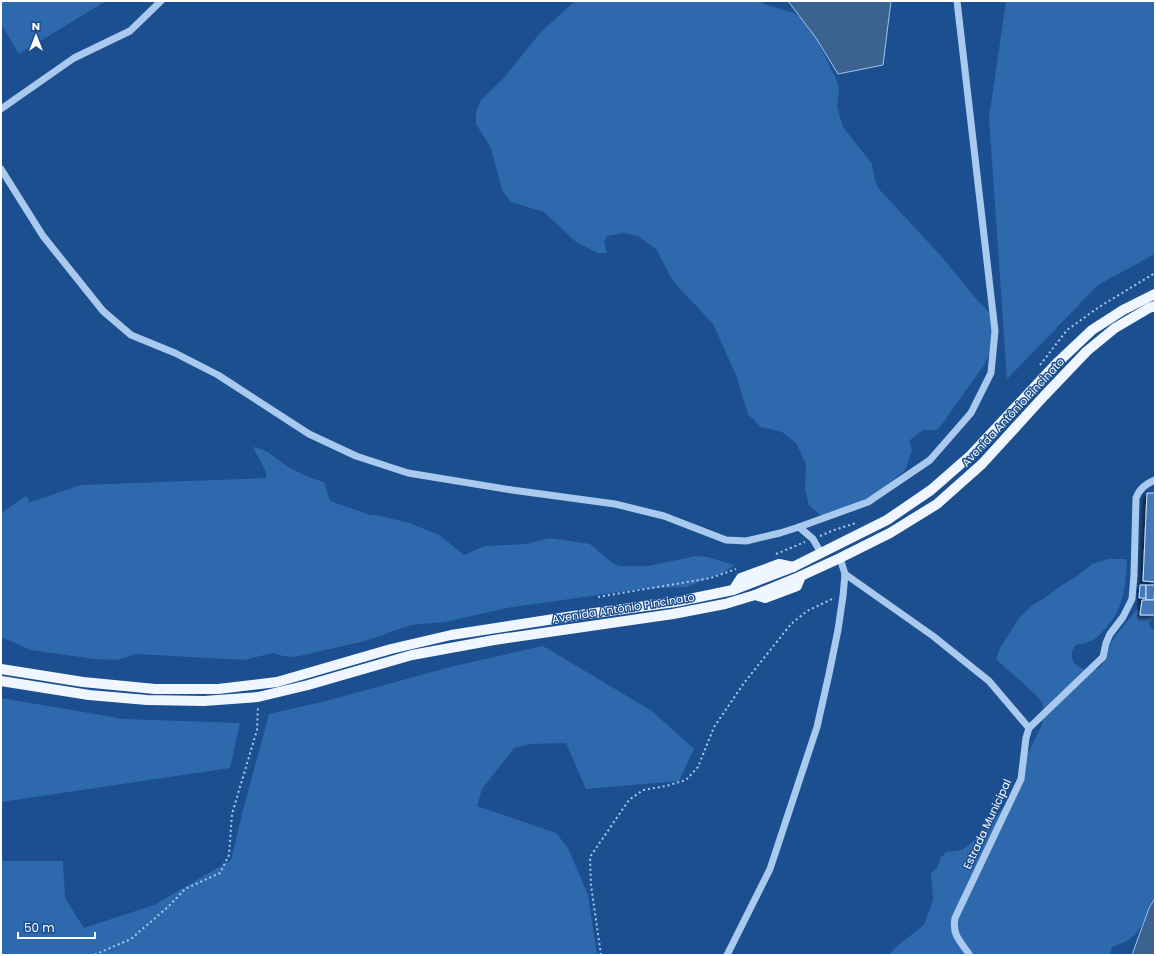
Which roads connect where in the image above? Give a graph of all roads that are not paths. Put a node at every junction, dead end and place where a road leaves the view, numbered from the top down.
1 (161, 1) edge
2 (957, 1) edge
3 (1, 109) edge
4 (1, 169) edge
5 (1155, 294) edge
6 (1155, 306) edge
7 (1155, 480) edge
8 (799, 527) junction
9 (821, 553) junction
10 (840, 558) junction
11 (845, 574) junction
12 (1, 669) edge
13 (1, 681) edge
14 (1029, 728) junction
15 (969, 954) dead end
16 (727, 955) edge

1 - 3 street
2 - 8 street
4 - 8 street
5 - 9 main road, Avenida Antônio Pincinato
6 - 10 main road, Avenida Antônio Pincinato
7 - 14 street
8 - 9 street
9 - 12 main road, Avenida Antônio Pincinato
10 - 11 street
10 - 13 main road, Avenida Antônio Pincinato
11 - 14 street
11 - 16 street
14 - 15 street, Estrada Municipal

